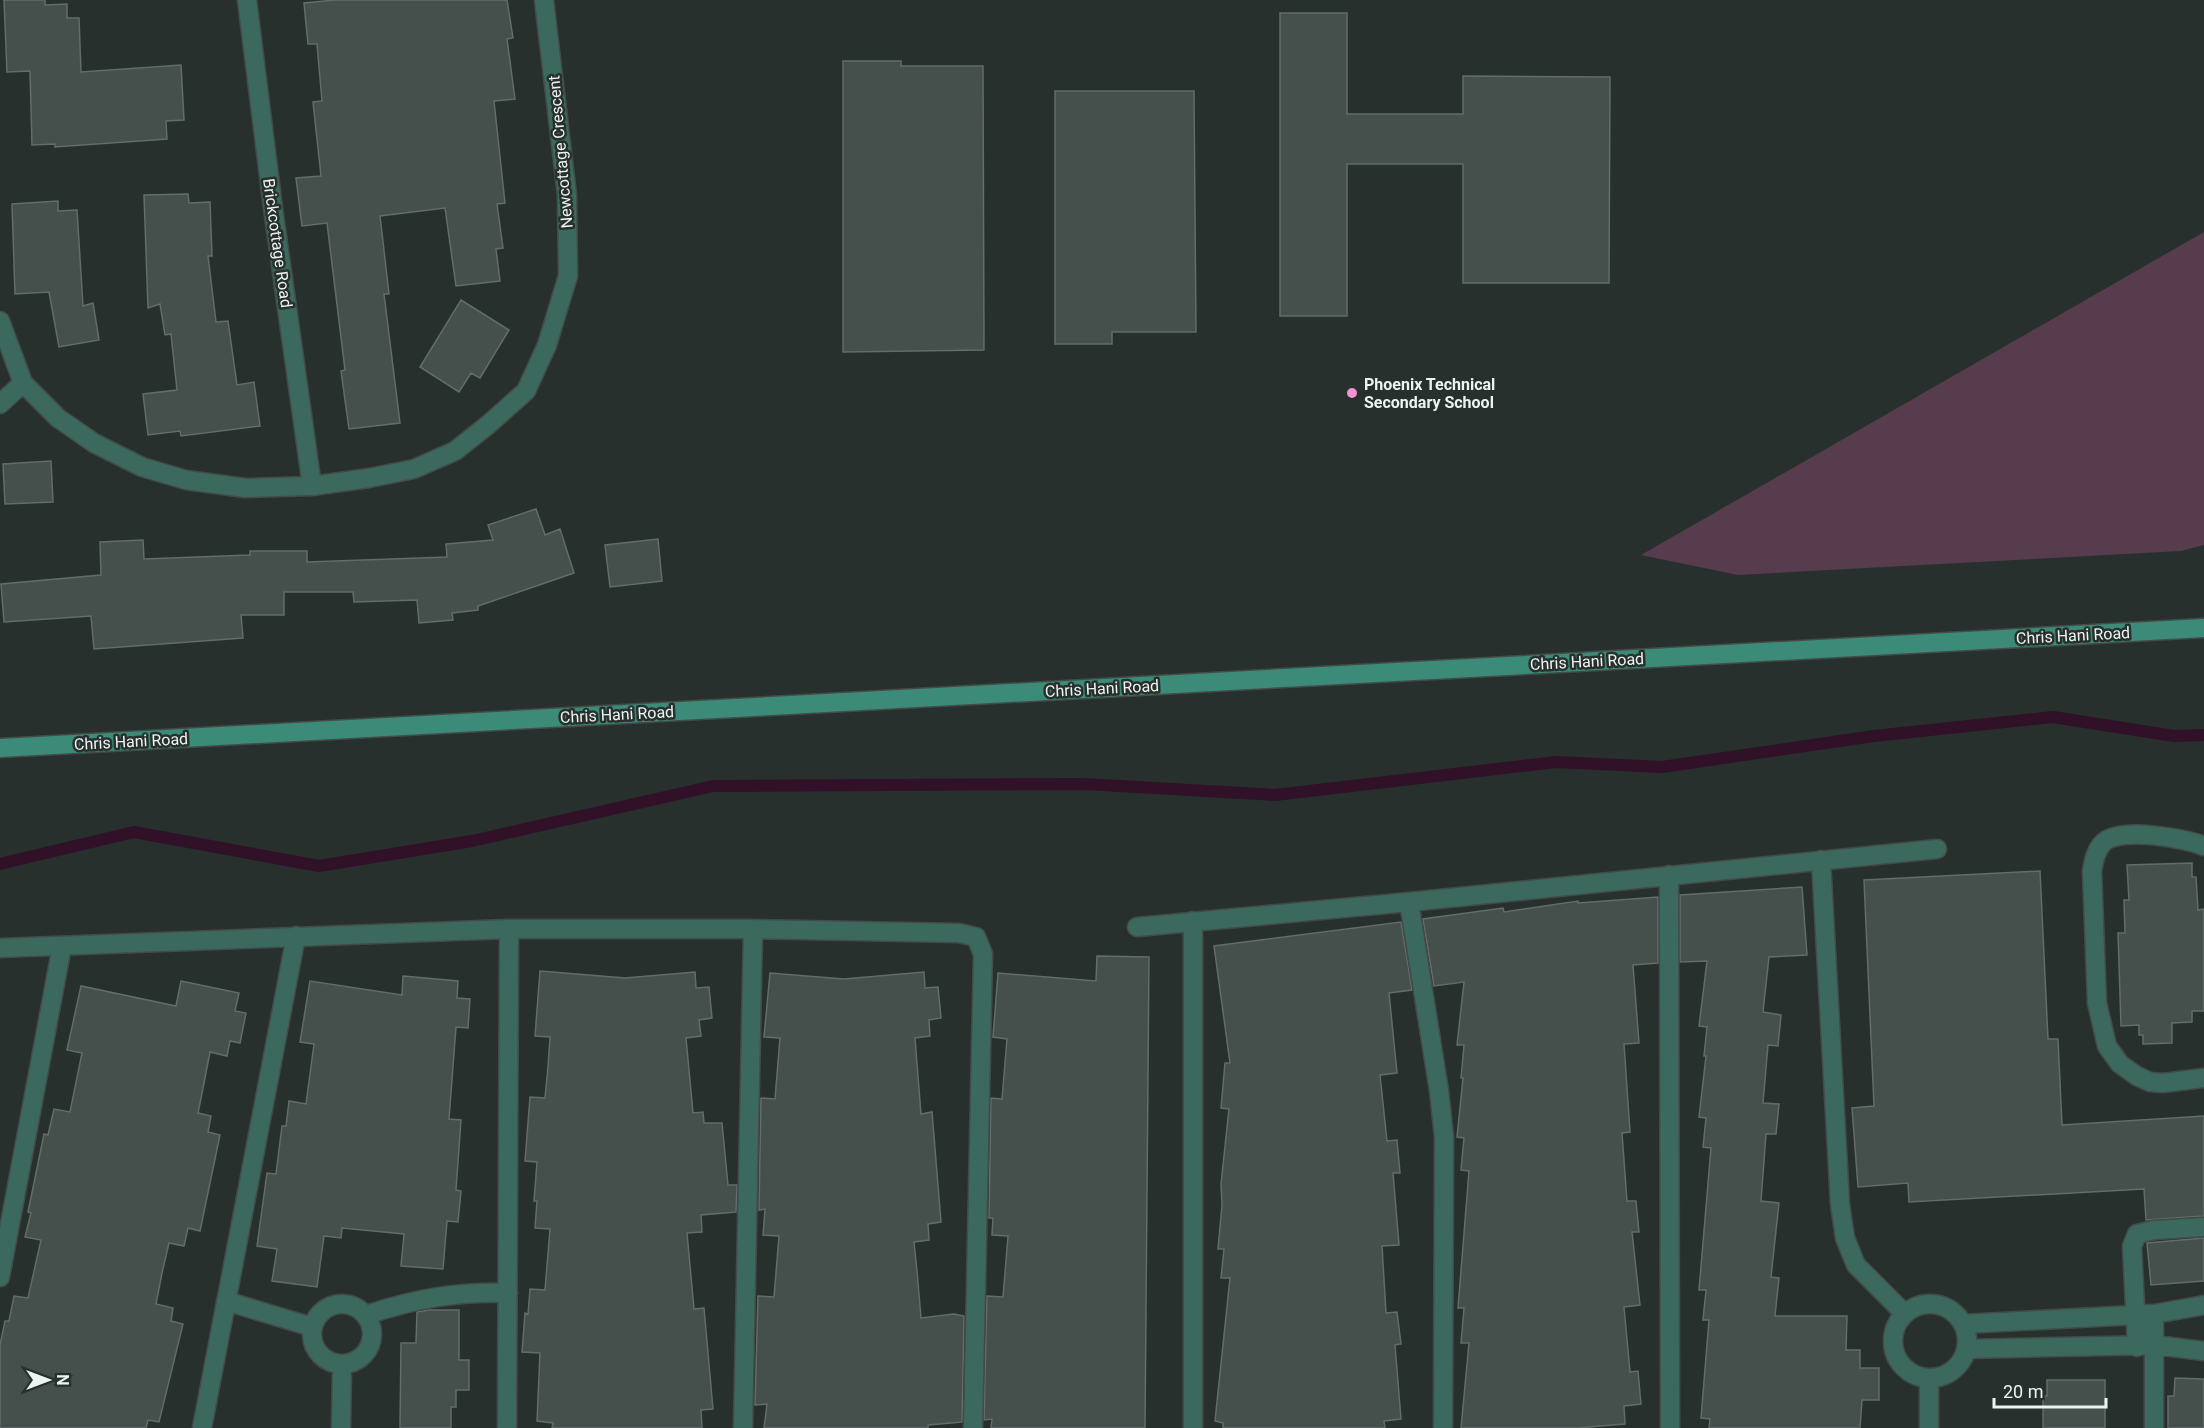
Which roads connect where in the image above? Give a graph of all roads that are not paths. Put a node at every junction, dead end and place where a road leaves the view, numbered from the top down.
1 (248, 0) edge
2 (544, 0) edge
3 (0, 321) edge
4 (23, 383) junction
5 (0, 404) edge
6 (312, 486) junction
7 (2204, 628) edge
8 (0, 748) edge
9 (2204, 846) edge
10 (1937, 849) dead end
11 (1821, 860) junction
12 (1669, 875) junction
13 (1409, 902) junction
14 (1192, 921) junction
15 (1137, 927) dead end
16 (509, 929) junction
17 (753, 929) junction
18 (296, 936) junction
19 (62, 946) junction
20 (0, 948) edge
21 (2204, 1078) edge
22 (2204, 1227) edge
23 (0, 1277) edge
24 (508, 1293) junction
25 (226, 1301) junction
26 (2204, 1305) edge
27 (1904, 1313) junction
28 (2145, 1314) junction
29 (366, 1315) junction
30 (1963, 1324) junction
31 (312, 1327) junction
32 (2146, 1346) junction
33 (1966, 1349) junction
34 (2204, 1351) edge
35 (342, 1365) junction
36 (1929, 1378) junction
37 (202, 1428) edge
38 (341, 1428) edge
39 (507, 1428) edge
40 (743, 1428) edge
41 (973, 1428) edge
42 (1193, 1428) edge
43 (1443, 1428) edge
44 (1670, 1428) edge
45 (1929, 1428) edge
46 (2154, 1428) edge

1 - 6 street, Brickcottage Road
2 - 6 street, Newcottage Crescent
3 - 4 street, Newcottage Crescent
4 - 5 street
4 - 6 street, Newcottage Crescent
7 - 8 main road, Chris Hani Road
9 - 21 street
10 - 11 street
11 - 12 street
11 - 27 street
12 - 13 street
12 - 44 street
13 - 14 street
13 - 43 street
14 - 15 street
14 - 42 street
16 - 17 street
16 - 18 street
16 - 24 street
17 - 40 street
17 - 41 street
18 - 19 street
18 - 25 street
19 - 20 street
19 - 23 street
22 - 28 street
24 - 29 street
24 - 39 street
25 - 31 street
25 - 37 street
26 - 28 street
27 - 30 street
27 - 36 street
28 - 30 street
28 - 32 street
29 - 31 street
29 - 35 street
30 - 33 street
31 - 35 street
32 - 33 street
32 - 34 street
32 - 46 street
33 - 36 street
35 - 38 street
36 - 45 street

